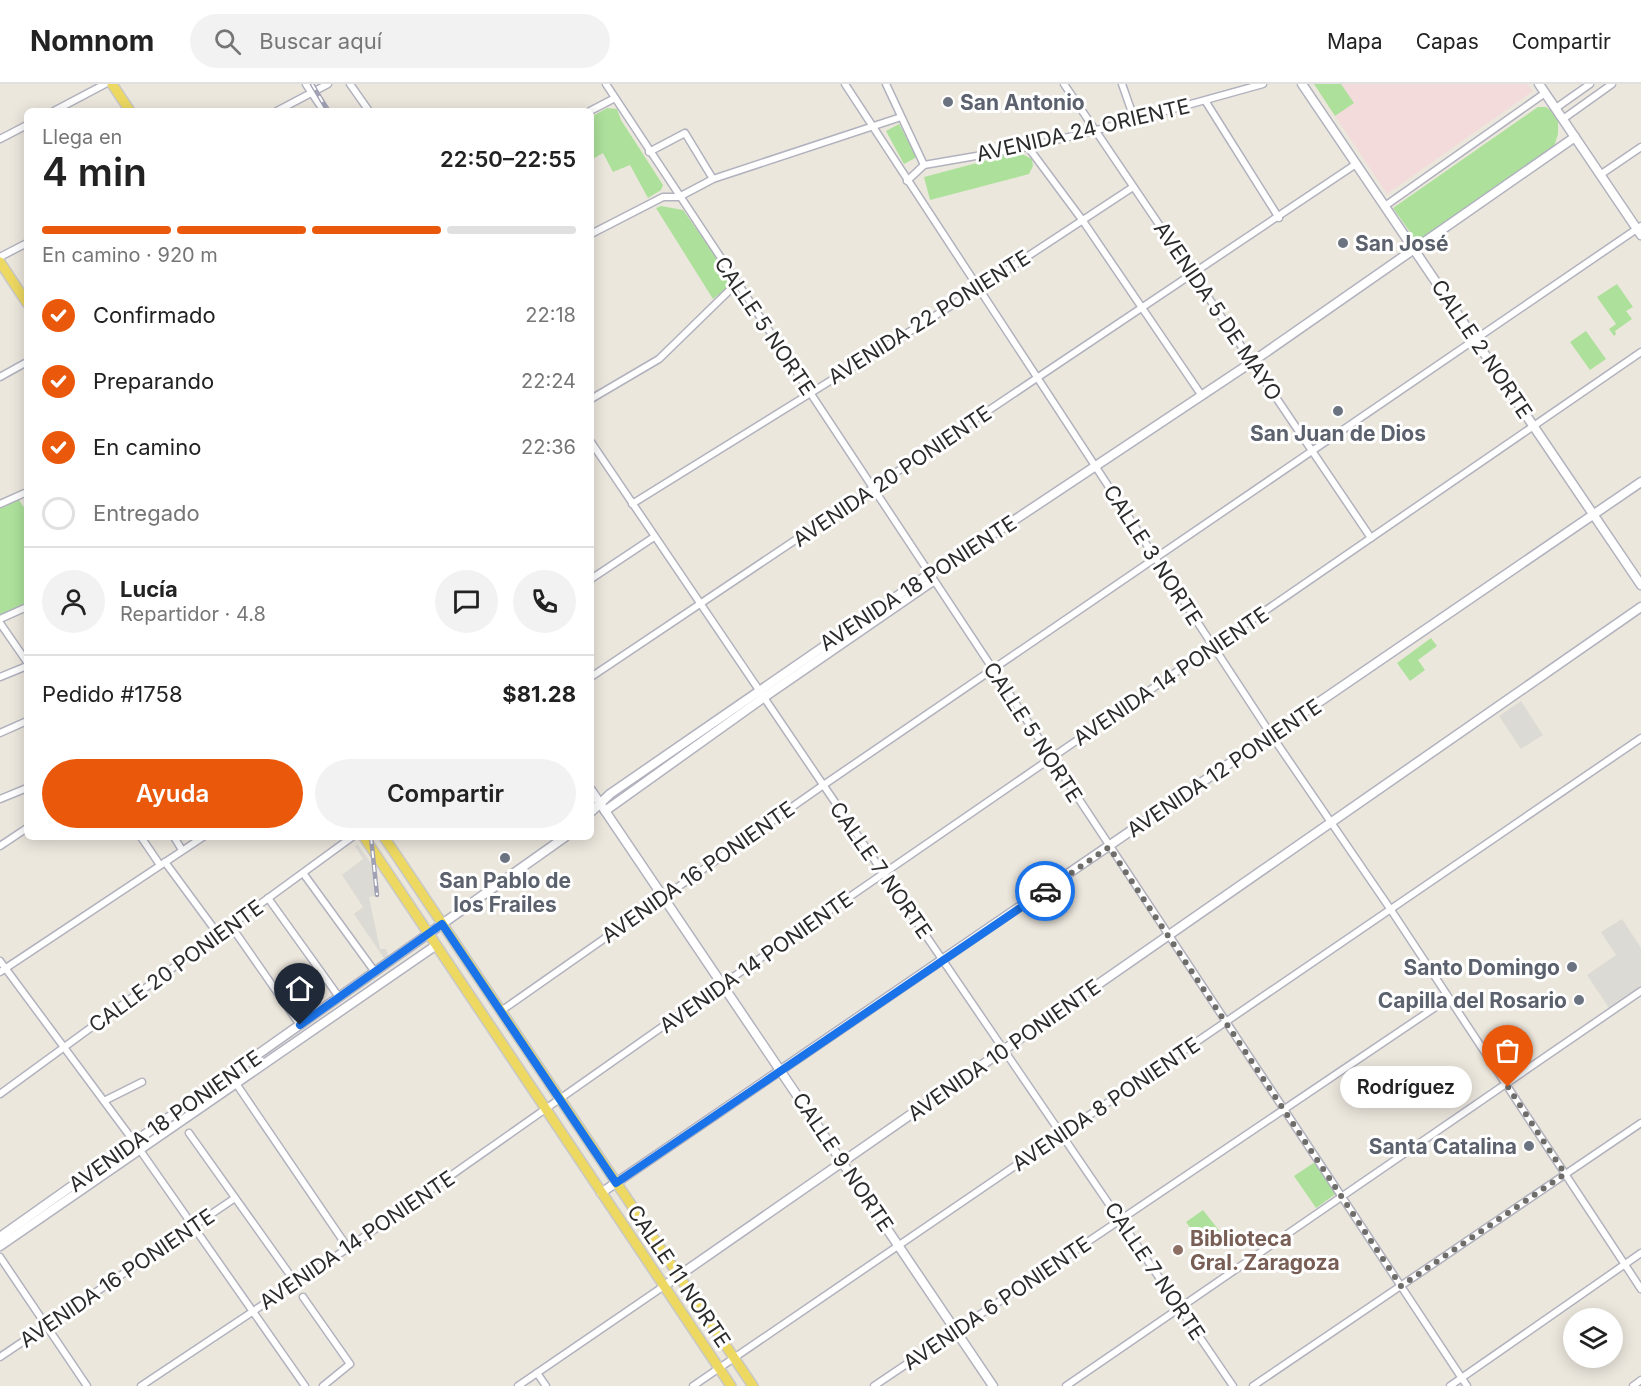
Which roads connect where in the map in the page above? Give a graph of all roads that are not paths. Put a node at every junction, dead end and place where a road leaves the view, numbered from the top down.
1 (105, 84) edge
2 (112, 84) edge
3 (307, 84) edge
4 (328, 84) edge
5 (350, 84) edge
6 (606, 84) edge
7 (844, 84) edge
8 (886, 84) edge
9 (1064, 84) edge
10 (1122, 84) edge
11 (1263, 84) edge
12 (1302, 84) edge
13 (1539, 84) edge
14 (1590, 84) edge
15 (1612, 84) edge
16 (314, 92) junction
17 (1545, 93) junction
18 (615, 98) junction
19 (1206, 102) junction
20 (60, 108) edge
21 (128, 108) edge
22 (283, 108) edge
23 (323, 108) edge
24 (367, 108) edge
25 (1556, 108) junction
26 (594, 109) edge
27 (901, 117) junction
28 (1563, 119) junction
29 (1135, 121) junction
30 (24, 127) edge
31 (873, 128) junction
32 (1097, 130) junction
33 (1575, 137) junction
34 (0, 139) edge
35 (1028, 147) junction
36 (1641, 147) edge
37 (649, 152) junction
38 (1356, 164) junction
39 (924, 165) junction
40 (1600, 175) junction
41 (713, 179) junction
42 (907, 181) junction
43 (1133, 187) junction
44 (679, 197) junction
45 (1385, 206) junction
46 (1279, 218) junction
47 (1083, 221) junction
48 (1640, 230) edge
49 (594, 232) edge
50 (24, 245) edge
51 (1415, 251) junction
52 (0, 257) edge
53 (0, 262) edge
54 (1192, 275) junction
55 (737, 283) junction
56 (978, 289) junction
57 (24, 298) edge
58 (1142, 309) junction
59 (1475, 340) junction
60 (1641, 352) edge
61 (1252, 362) junction
62 (24, 364) edge
63 (0, 377) edge
64 (1039, 378) junction
65 (809, 392) junction
66 (1202, 396) junction
67 (594, 397) edge
68 (1533, 426) junction
69 (594, 447) edge
70 (1313, 451) junction
71 (1095, 467) junction
72 (1641, 482) edge
73 (875, 488) junction
74 (24, 493) edge
75 (0, 504) edge
76 (632, 504) junction
77 (1594, 515) junction
78 (654, 537) junction
79 (1371, 538) junction
80 (1155, 559) junction
81 (594, 577) edge
82 (931, 578) junction
83 (1641, 585) edge
84 (700, 603) junction
85 (1641, 607) edge
86 (24, 609) edge
87 (0, 621) edge
88 (1214, 648) junction
89 (24, 659) edge
90 (24, 665) edge
91 (992, 669) junction
92 (594, 675) edge
93 (0, 677) edge
94 (760, 694) junction
95 (24, 722) edge
96 (709, 731) junction
97 (0, 733) edge
98 (1272, 736) junction
99 (1641, 738) edge
100 (674, 749) junction
101 (679, 757) junction
102 (1051, 759) junction
103 (649, 766) junction
104 (656, 775) junction
105 (628, 782) junction
106 (822, 786) junction
107 (24, 789) edge
108 (634, 791) junction
109 (594, 794) edge
110 (0, 800) edge
111 (603, 807) junction
112 (594, 811) edge
113 (1331, 824) junction
114 (24, 830) edge
115 (143, 840) edge
116 (176, 840) edge
117 (198, 840) edge
118 (348, 840) edge
119 (365, 840) edge
120 (386, 840) edge
121 (561, 840) edge
122 (0, 846) edge
123 (1109, 847) junction
124 (182, 850) junction
125 (162, 863) junction
126 (303, 873) junction
127 (885, 873) junction
128 (664, 896) junction
129 (268, 898) junction
130 (1391, 910) junction
131 (442, 924) junction
132 (231, 926) junction
133 (218, 934) junction
134 (428, 934) junction
135 (1168, 936) junction
136 (435, 946) junction
137 (0, 960) edge
138 (944, 960) junction
139 (3, 970) edge
140 (375, 972) junction
141 (723, 984) junction
142 (1641, 992) edge
143 (339, 997) junction
144 (1449, 998) junction
145 (501, 1011) junction
146 (1225, 1022) junction
147 (300, 1025) junction
148 (64, 1048) junction
149 (1005, 1049) junction
150 (781, 1071) junction
151 (142, 1082) dead end
152 (235, 1082) junction
153 (1506, 1084) junction
154 (0, 1094) edge
155 (561, 1100) junction
156 (104, 1101) junction
157 (1283, 1110) junction
158 (546, 1111) junction
159 (1641, 1123) edge
160 (189, 1133) dead end
161 (1062, 1134) junction
162 (135, 1143) junction
163 (141, 1151) junction
164 (843, 1162) junction
165 (1565, 1174) junction
166 (616, 1183) junction
167 (601, 1193) junction
168 (1340, 1197) junction
169 (235, 1198) junction
170 (1120, 1220) junction
171 (193, 1226) junction
172 (0, 1238) edge
173 (0, 1246) edge
174 (899, 1246) junction
175 (348, 1248) junction
176 (1641, 1253) edge
177 (0, 1257) edge
178 (1625, 1264) junction
179 (288, 1272) dead end
180 (679, 1276) junction
181 (664, 1286) junction
182 (1401, 1286) junction
183 (1641, 1288) edge
184 (303, 1297) dead end
185 (1180, 1308) junction
186 (254, 1311) junction
187 (45, 1325) junction
188 (956, 1331) junction
189 (0, 1357) edge
190 (734, 1358) junction
191 (719, 1368) junction
192 (537, 1373) junction
193 (1462, 1378) junction
194 (1641, 1380) edge
195 (87, 1386) edge
196 (141, 1386) edge
197 (305, 1386) edge
198 (323, 1386) edge
199 (518, 1386) edge
200 (546, 1386) edge
201 (693, 1386) edge
202 (731, 1386) edge
203 (753, 1386) edge
204 (874, 1386) edge
205 (993, 1386) edge
206 (1066, 1386) edge
207 (1233, 1386) edge
208 (1254, 1386) edge
209 (1450, 1386) edge
210 (1467, 1386) edge
211 (1633, 1386) edge

1 - 20 street
2 - 21 main road
3 - 16 street
4 - 16 street
5 - 24 street
6 - 18 street, CALLE 5 NORTE
7 - 31 street, CALLE 3 NORTE
8 - 27 street
9 - 32 street, AVENIDA 5 DE MAYO
10 - 29 street
11 - 19 street, AVENIDA 24 ORIENTE
12 - 38 street, CALLE 2 NORTE
13 - 17 street
14 - 25 street
15 - 28 street
16 - 22 street
16 - 23 street
17 - 25 street
17 - 45 street
18 - 26 street
18 - 37 street, CALLE 5 NORTE
19 - 29 street, AVENIDA 24 ORIENTE
19 - 46 street
25 - 28 street
27 - 31 street
27 - 39 street
28 - 33 street
29 - 32 street, AVENIDA 24 ORIENTE
30 - 34 street
31 - 41 street
31 - 42 street, CALLE 3 NORTE
32 - 35 street, AVENIDA 24 ORIENTE
32 - 43 street, AVENIDA 5 DE MAYO
33 - 40 street
33 - 51 street, AVENIDA 18 PONIENTE
35 - 39 street, AVENIDA 24 ORIENTE
35 - 47 street
36 - 40 street
37 - 41 street
37 - 44 street, CALLE 5 NORTE
38 - 45 street, CALLE 2 NORTE
38 - 46 street, AVENIDA 20 PONIENTE
39 - 42 street
40 - 48 street
41 - 44 street
42 - 56 street, CALLE 3 NORTE
43 - 47 street, AVENIDA 22 PONIENTE
43 - 54 street, AVENIDA 5 DE MAYO
44 - 49 street
44 - 55 street, CALLE 5 NORTE
45 - 51 street, CALLE 2 NORTE
46 - 54 street, AVENIDA 20 PONIENTE
47 - 56 street, AVENIDA 22 PONIENTE
47 - 58 street
48 - 59 street, AVENIDA 16 PONIENTE
50 - 52 street
51 - 59 street, CALLE 2 NORTE
51 - 61 street, AVENIDA 18 PONIENTE
53 - 57 main road
54 - 58 street, AVENIDA 20 PONIENTE
54 - 61 street, AVENIDA 5 DE MAYO
55 - 65 street, CALLE 5 NORTE
55 - 67 street
56 - 64 street, CALLE 3 NORTE
56 - 65 street, AVENIDA 22 PONIENTE
58 - 64 street, AVENIDA 20 PONIENTE
58 - 66 street
59 - 68 street, CALLE 2 NORTE
59 - 70 street, AVENIDA 16 PONIENTE
60 - 68 street, AVENIDA 14 PONIENTE
61 - 66 street, AVENIDA 18 PONIENTE
61 - 70 street, AVENIDA 5 DE MAYO
62 - 63 street
64 - 71 street, CALLE 3 NORTE
64 - 73 street, AVENIDA 20 PONIENTE
65 - 73 street, CALLE 5 NORTE
65 - 76 street, AVENIDA 22 PONIENTE
66 - 71 street, AVENIDA 18 PONIENTE
68 - 77 street, CALLE 2 NORTE
68 - 79 street, AVENIDA 14 PONIENTE
69 - 76 street, CALLE 7 NORTE
70 - 79 street, AVENIDA 5 DE MAYO
70 - 80 street, AVENIDA 16 PONIENTE
71 - 80 street, CALLE 3 NORTE
71 - 82 street, AVENIDA 18 PONIENTE
72 - 77 street, AVENIDA 12 PONIENTE
73 - 82 street, CALLE 5 NORTE
73 - 84 street, AVENIDA 20 PONIENTE
74 - 75 street
76 - 78 street, CALLE 7 NORTE
77 - 83 street, CALLE 2 NORTE
77 - 98 street, AVENIDA 12 PONIENTE
78 - 81 street
78 - 84 street, CALLE 7 NORTE
79 - 88 street, AVENIDA 14 PONIENTE
80 - 88 street, CALLE 3 NORTE
80 - 91 street, AVENIDA 16 PONIENTE
82 - 91 street, CALLE 5 NORTE
82 - 94 street, AVENIDA 18 PONIENTE
84 - 92 street, AVENIDA 20 PONIENTE
84 - 94 street, CALLE 7 NORTE
85 - 113 street, AVENIDA 10 PONIENTE
86 - 87 street
87 - 89 street
88 - 98 street, CALLE 3 NORTE
88 - 102 street, AVENIDA 14 PONIENTE
90 - 93 street
91 - 102 street, CALLE 5 NORTE
91 - 106 street, AVENIDA 16 PONIENTE
94 - 96 street, AVENIDA 18 PONIENTE
94 - 106 street, CALLE 7 NORTE
95 - 97 street
96 - 100 street, AVENIDA 18 PONIENTE
96 - 101 street, AVENIDA 18 PONIENTE
98 - 113 street, CALLE 3 NORTE
98 - 123 street, AVENIDA 12 PONIENTE
99 - 130 street, AVENIDA 8 PONIENTE
100 - 101 street
100 - 103 street, AVENIDA 18 PONIENTE
101 - 104 street, AVENIDA 18 PONIENTE
102 - 123 street, CALLE 5 NORTE
102 - 127 street, AVENIDA 14 PONIENTE
103 - 104 street
103 - 105 street, AVENIDA 18 PONIENTE
104 - 108 street, AVENIDA 18 PONIENTE
105 - 108 street
105 - 111 street, AVENIDA 18 PONIENTE
106 - 127 street, CALLE 7 NORTE
106 - 128 street, AVENIDA 16 PONIENTE
107 - 110 street
108 - 111 street, AVENIDA 18 PONIENTE
109 - 111 street, CALLE 9 NORTE
111 - 112 street, AVENIDA 18 PONIENTE
111 - 128 street, CALLE 9 NORTE
113 - 130 street, CALLE 3 NORTE
113 - 135 street, AVENIDA 10 PONIENTE
114 - 122 street
115 - 125 street
116 - 124 street
117 - 124 street
118 - 126 street, CALLE 20 PONIENTE
119 - 134 main road, CALLE 11 NORTE
120 - 131 main road, CALLE 11 NORTE
121 - 131 street, AVENIDA 18 PONIENTE
123 - 135 street, CALLE 5 NORTE
123 - 138 street, AVENIDA 12 PONIENTE
124 - 125 street
125 - 133 street
125 - 139 street
126 - 129 street, CALLE 20 PONIENTE
126 - 140 street
127 - 138 street, CALLE 7 NORTE
127 - 141 street, AVENIDA 14 PONIENTE
128 - 141 street, CALLE 9 NORTE
128 - 145 street, AVENIDA 16 PONIENTE
129 - 132 street, CALLE 20 PONIENTE
129 - 143 street
130 - 144 street, CALLE 3 NORTE
130 - 146 street, AVENIDA 8 PONIENTE
131 - 134 street, AVENIDA 18 PONIENTE
131 - 145 main road, CALLE 11 NORTE
132 - 133 street, CALLE 20 PONIENTE
132 - 147 street
133 - 148 street, CALLE 20 PONIENTE
134 - 136 main road, CALLE 11 NORTE
134 - 140 street, AVENIDA 18 PONIENTE
135 - 146 street, CALLE 5 NORTE
135 - 149 street, AVENIDA 10 PONIENTE
136 - 152 street, AVENIDA 18 PONIENTE
136 - 158 main road, CALLE 11 NORTE
137 - 139 street
138 - 149 street, CALLE 7 NORTE
138 - 150 street, AVENIDA 12 PONIENTE
139 - 148 street
140 - 143 street, AVENIDA 18 PONIENTE
141 - 150 street, CALLE 9 NORTE
141 - 155 street, AVENIDA 14 PONIENTE
142 - 153 street
143 - 147 street, AVENIDA 18 PONIENTE
144 - 153 street, CALLE 3 NORTE
144 - 157 street, AVENIDA 6 PONIENTE
145 - 155 main road, CALLE 11 NORTE
146 - 157 street, CALLE 5 NORTE
146 - 161 street, AVENIDA 8 PONIENTE
147 - 162 street, AVENIDA 18 PONIENTE
148 - 154 street, CALLE 20 PONIENTE
148 - 156 street
149 - 161 street, CALLE 7 NORTE
149 - 164 street, AVENIDA 10 PONIENTE
150 - 164 street, CALLE 9 NORTE
150 - 166 street, AVENIDA 12 PONIENTE
151 - 156 street
152 - 163 street, AVENIDA 18 PONIENTE
152 - 175 street
153 - 165 street, CALLE 3 NORTE
153 - 168 street
155 - 158 street, AVENIDA 14 PONIENTE
155 - 166 main road, CALLE 11 NORTE
156 - 162 street
157 - 168 street, CALLE 5 NORTE
157 - 170 street, AVENIDA 6 PONIENTE
158 - 167 main road, CALLE 11 NORTE
158 - 175 street, AVENIDA 14 PONIENTE
159 - 165 street
160 - 169 street
161 - 170 street, CALLE 7 NORTE
161 - 174 street, AVENIDA 8 PONIENTE
162 - 163 street
162 - 172 street, AVENIDA 18 PONIENTE
163 - 171 street
163 - 173 street, AVENIDA 18 PONIENTE
164 - 174 street, CALLE 9 NORTE
164 - 180 street, AVENIDA 10 PONIENTE
165 - 178 street, CALLE 3 NORTE
165 - 182 street
166 - 167 street, AVENIDA 12 PONIENTE
166 - 180 main road, CALLE 11 NORTE
167 - 181 main road, CALLE 11 NORTE
168 - 182 street, CALLE 5 NORTE
168 - 185 street
169 - 171 street, AVENIDA 16 PONIENTE
169 - 179 street
170 - 185 street, CALLE 7 NORTE
170 - 188 street, AVENIDA 6 PONIENTE
171 - 186 street
171 - 187 street, AVENIDA 16 PONIENTE
174 - 188 street, CALLE 9 NORTE
174 - 190 street, AVENIDA 8 PONIENTE
175 - 186 street, AVENIDA 14 PONIENTE
176 - 178 street
177 - 187 street
178 - 183 street, CALLE 3 NORTE
178 - 193 street
180 - 181 street, AVENIDA 10 PONIENTE
180 - 190 main road, CALLE 11 NORTE
181 - 191 main road, CALLE 11 NORTE
181 - 192 street, AVENIDA 10 PONIENTE
182 - 193 street, CALLE 5 NORTE
182 - 208 street
184 - 198 street
185 - 206 street
185 - 207 street, CALLE 7 NORTE
186 - 196 street, AVENIDA 14 PONIENTE
186 - 197 street
187 - 189 street, AVENIDA 16 PONIENTE
187 - 195 street
188 - 204 street, AVENIDA 6 PONIENTE
188 - 205 street, CALLE 9 NORTE
190 - 191 street, AVENIDA 8 PONIENTE
190 - 203 main road, CALLE 11 NORTE
191 - 201 street, AVENIDA 8 PONIENTE
191 - 202 main road, CALLE 11 NORTE
192 - 199 street, AVENIDA 10 PONIENTE
192 - 200 street
193 - 209 street
193 - 210 street, CALLE 5 NORTE
194 - 211 street

